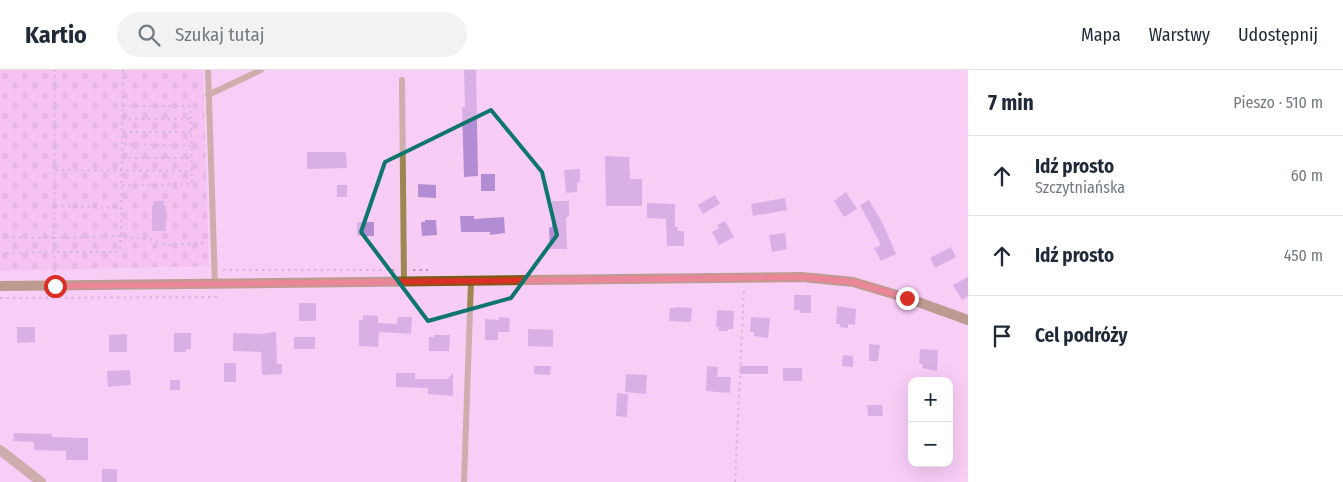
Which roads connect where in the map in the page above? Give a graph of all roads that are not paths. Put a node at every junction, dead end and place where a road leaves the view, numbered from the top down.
1 (208, 70) edge
2 (261, 70) edge
3 (402, 80) dead end
4 (208, 95) junction
5 (471, 281) junction
6 (404, 282) junction
7 (215, 285) junction
8 (0, 286) edge
9 (968, 320) edge
10 (0, 450) edge
11 (41, 482) edge
12 (464, 482) edge

1 - 4 lane
2 - 4 lane
3 - 6 lane
4 - 7 lane
5 - 6 street
5 - 9 street
5 - 12 lane
6 - 7 street
7 - 8 street
10 - 11 street

